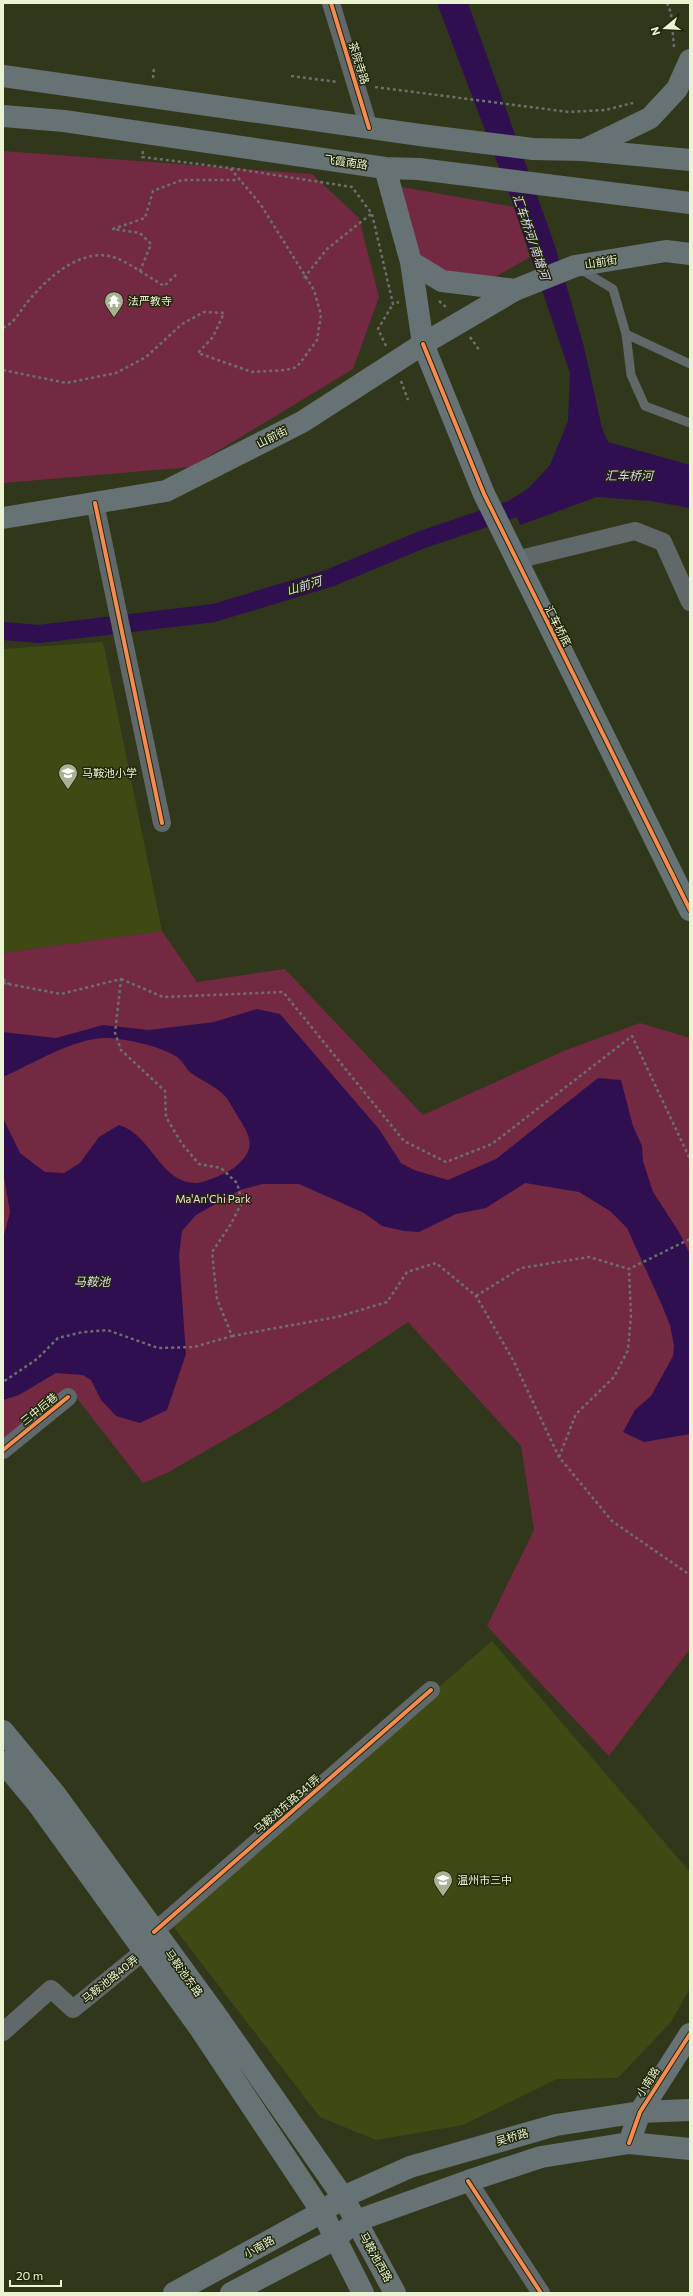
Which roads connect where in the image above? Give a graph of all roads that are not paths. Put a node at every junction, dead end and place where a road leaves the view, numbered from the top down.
1 (331, 3) edge
2 (690, 60) edge
3 (3, 76) edge
4 (3, 116) edge
5 (369, 128) junction
6 (583, 150) junction
7 (690, 160) edge
8 (385, 168) junction
9 (690, 203) edge
10 (690, 254) edge
11 (411, 262) junction
12 (575, 266) junction
13 (518, 288) junction
14 (626, 334) junction
15 (423, 344) junction
16 (690, 364) edge
17 (690, 423) edge
18 (95, 503) junction
19 (3, 518) edge
20 (512, 553) junction
21 (690, 602) edge
22 (162, 823) dead end
23 (690, 910) edge
24 (68, 1397) dead end
25 (3, 1450) edge
26 (431, 1690) dead end
27 (3, 1732) edge
28 (3, 1762) edge
29 (154, 1932) junction
30 (144, 1951) junction
31 (3, 2032) edge
32 (690, 2034) edge
33 (690, 2110) edge
34 (640, 2112) junction
35 (629, 2143) junction
36 (690, 2149) edge
37 (468, 2181) junction
38 (343, 2197) junction
39 (322, 2212) junction
40 (356, 2221) junction
41 (335, 2239) junction
42 (174, 2293) edge
43 (231, 2293) edge
44 (363, 2293) edge
45 (395, 2293) edge
46 (541, 2293) edge

1 - 5 street, 茶院寺路
2 - 6 main road
3 - 5 main road
4 - 8 main road, 飞霞南路
5 - 6 main road
6 - 7 main road
8 - 9 main road, 飞霞南路
8 - 11 main road, 汇车桥底
10 - 12 main road, 山前街
11 - 13 main road, 山前街
11 - 15 main road, 汇车桥底
12 - 13 main road, 山前街
12 - 14 lane
13 - 15 main road, 山前街
14 - 16 lane
14 - 17 lane
15 - 18 main road, 山前街
15 - 20 main road, 汇车桥底
18 - 19 main road, 山前街
18 - 22 street
20 - 21 street
20 - 23 main road, 汇车桥底
24 - 25 street, 三中后巷
26 - 29 street, 马鞍池东路341弄
27 - 29 main road, 马鞍池东路
28 - 30 main road, 马鞍池东路
29 - 38 main road, 马鞍池东路
30 - 31 street, 马鞍池路40弄
30 - 39 main road, 马鞍池东路
32 - 34 main road, 小南路
33 - 34 main road, 吴桥路
34 - 35 main road, 小南路
34 - 38 main road, 吴桥路
35 - 36 main road
35 - 37 main road
37 - 40 main road
37 - 46 street
38 - 39 main road, 小南路
38 - 40 main road, 马鞍池东路
39 - 41 main road, 马鞍池东路
39 - 42 main road, 小南路
40 - 41 main road
40 - 45 main road, 马鞍池西路
41 - 43 main road
41 - 44 main road

